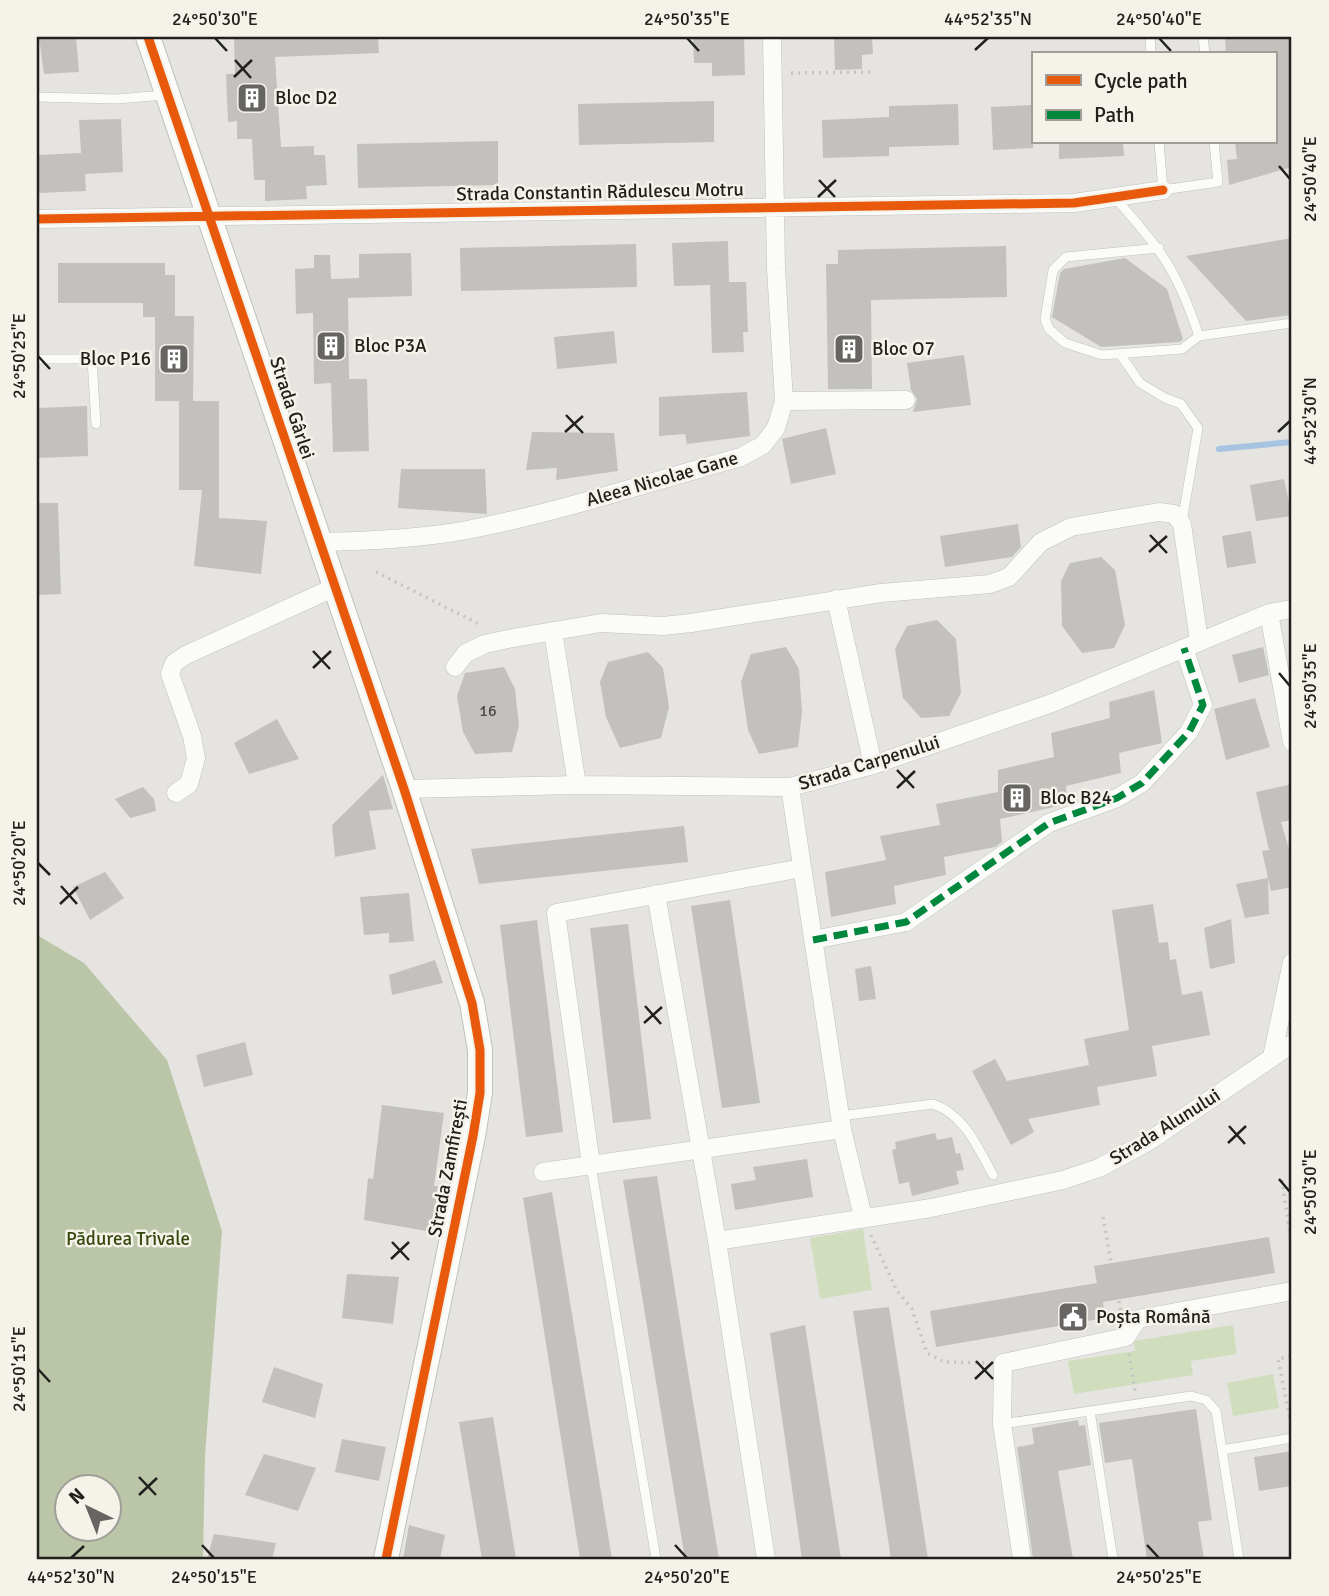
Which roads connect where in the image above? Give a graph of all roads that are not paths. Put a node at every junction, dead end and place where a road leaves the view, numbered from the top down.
1 (149, 37) edge
2 (772, 37) edge
3 (168, 95) junction
4 (37, 97) edge
5 (1159, 144) edge
6 (1214, 144) edge
7 (1163, 190) junction
8 (1113, 197) junction
9 (775, 206) junction
10 (210, 216) junction
11 (37, 219) edge
12 (1159, 248) junction
13 (1292, 323) edge
14 (1199, 336) junction
15 (1120, 354) junction
16 (37, 359) edge
17 (906, 400) dead end
18 (784, 401) junction
19 (96, 424) dead end
20 (1182, 524) junction
21 (318, 542) junction
22 (334, 588) junction
23 (836, 599) junction
24 (1292, 609) edge
25 (1269, 613) junction
26 (553, 631) junction
27 (1192, 645) junction
28 (455, 667) dead end
29 (1292, 742) edge
30 (873, 765) junction
31 (577, 785) junction
32 (790, 788) junction
33 (404, 789) junction
34 (176, 793) dead end
35 (802, 868) junction
36 (656, 894) junction
37 (813, 940) junction
38 (1292, 962) edge
39 (1292, 1044) edge
40 (1272, 1057) junction
41 (841, 1123) junction
42 (699, 1147) junction
43 (591, 1164) junction
44 (543, 1172) dead end
45 (993, 1175) dead end
46 (863, 1217) junction
47 (717, 1241) junction
48 (1292, 1291) edge
49 (1090, 1411) junction
50 (1002, 1424) junction
51 (1292, 1435) edge
52 (1222, 1450) junction
53 (386, 1559) edge
54 (656, 1559) edge
55 (766, 1559) edge
56 (1022, 1559) edge
57 (1113, 1559) edge
58 (1239, 1559) edge

1 - 3 street, Strada Gârlei
2 - 9 street
3 - 4 lane
3 - 10 street, Strada Gârlei
5 - 7 lane
6 - 7 lane
7 - 8 street, Strada Constantin Rădulescu Motru
8 - 9 street, Strada Constantin Rădulescu Motru
8 - 12 lane
9 - 10 street, Strada Constantin Rădulescu Motru
9 - 18 street, Aleea Nicolae Gane
10 - 11 street, Strada Constantin Rădulescu Motru
10 - 21 street, Strada Gârlei
12 - 14 lane
12 - 15 lane
13 - 14 lane
14 - 15 lane
15 - 20 lane
16 - 19 lane
17 - 18 street
18 - 21 street, Aleea Nicolae Gane
20 - 23 street
20 - 27 street
21 - 22 street, Strada Gârlei
22 - 33 street, Strada Gârlei
22 - 34 street
23 - 26 street
23 - 30 street
24 - 25 street, Strada Carpenului
25 - 27 street, Strada Carpenului
25 - 29 street
26 - 28 street
26 - 31 street
27 - 30 street, Strada Carpenului
27 - 37 street
30 - 32 street, Strada Carpenului
31 - 32 street, Strada Carpenului
31 - 33 street, Strada Carpenului
32 - 35 street
33 - 53 street, Strada Zamfirești
35 - 36 street
35 - 37 street
36 - 42 street
36 - 43 street
37 - 41 street
38 - 40 street
39 - 40 street, Strada Alunului
40 - 46 street, Strada Alunului
41 - 42 street
41 - 45 lane
41 - 46 street
42 - 43 street
42 - 47 street
43 - 44 street
43 - 54 lane
46 - 47 street, Strada Alunului
47 - 55 street
48 - 50 street
49 - 50 lane
49 - 52 lane
49 - 57 lane
50 - 56 street
51 - 52 lane
52 - 58 lane

